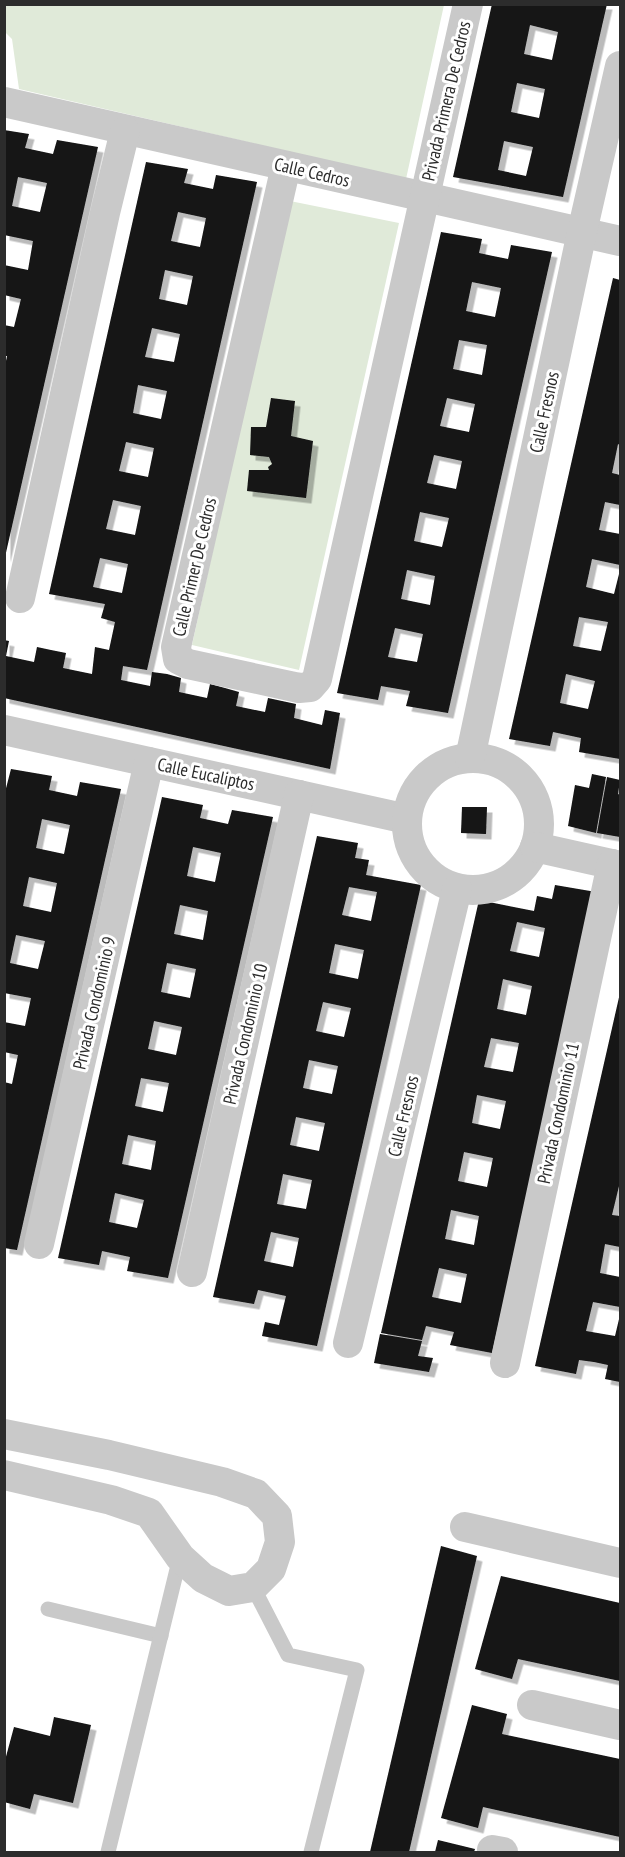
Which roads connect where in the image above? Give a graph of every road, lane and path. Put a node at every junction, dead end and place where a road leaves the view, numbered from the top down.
1 (468, 4) edge
2 (621, 66) edge
3 (4, 102) edge
4 (125, 131) junction
5 (286, 166) junction
6 (424, 197) junction
7 (582, 232) junction
8 (621, 241) edge
9 (20, 598) dead end
10 (4, 730) edge
11 (470, 758) junction
12 (149, 762) junction
13 (299, 795) junction
14 (407, 819) junction
15 (535, 847) junction
16 (616, 865) edge
17 (457, 889) junction
18 (39, 1244) dead end
19 (192, 1272) dead end
20 (348, 1343) dead end
21 (505, 1363) dead end
22 (4, 1434) edge
23 (4, 1475) edge
24 (465, 1527) dead end
25 (180, 1557) junction
26 (621, 1563) edge
27 (253, 1587) junction
28 (48, 1609) dead end
29 (161, 1636) junction
30 (532, 1706) dead end
31 (621, 1725) edge
32 (108, 1852) edge
33 (311, 1852) edge

1 - 6 street, Privada Primera De Cedros
2 - 7 street, Calle Fresnos
3 - 4 street, Calle Cedros
4 - 5 street, Calle Cedros
4 - 9 street
5 - 6 street, Calle Cedros
5 - 6 street, Calle Primer De Cedros
6 - 7 street, Calle Cedros
7 - 8 street, Calle Cedros
7 - 11 street, Calle Fresnos
10 - 12 street, Calle Eucaliptos
11 - 14 street
11 - 15 street
12 - 13 street, Calle Eucaliptos
12 - 18 street, Privada Condominio 9
13 - 14 street, Calle Eucaliptos
13 - 19 street, Privada Condominio 10
14 - 17 street
15 - 16 street
15 - 17 street
16 - 21 street, Privada Condominio 11
17 - 20 street, Calle Fresnos
22 - 27 street
23 - 25 street
24 - 26 street
25 - 27 street
25 - 29 lane
27 - 33 lane
28 - 29 lane
29 - 32 lane
30 - 31 street

